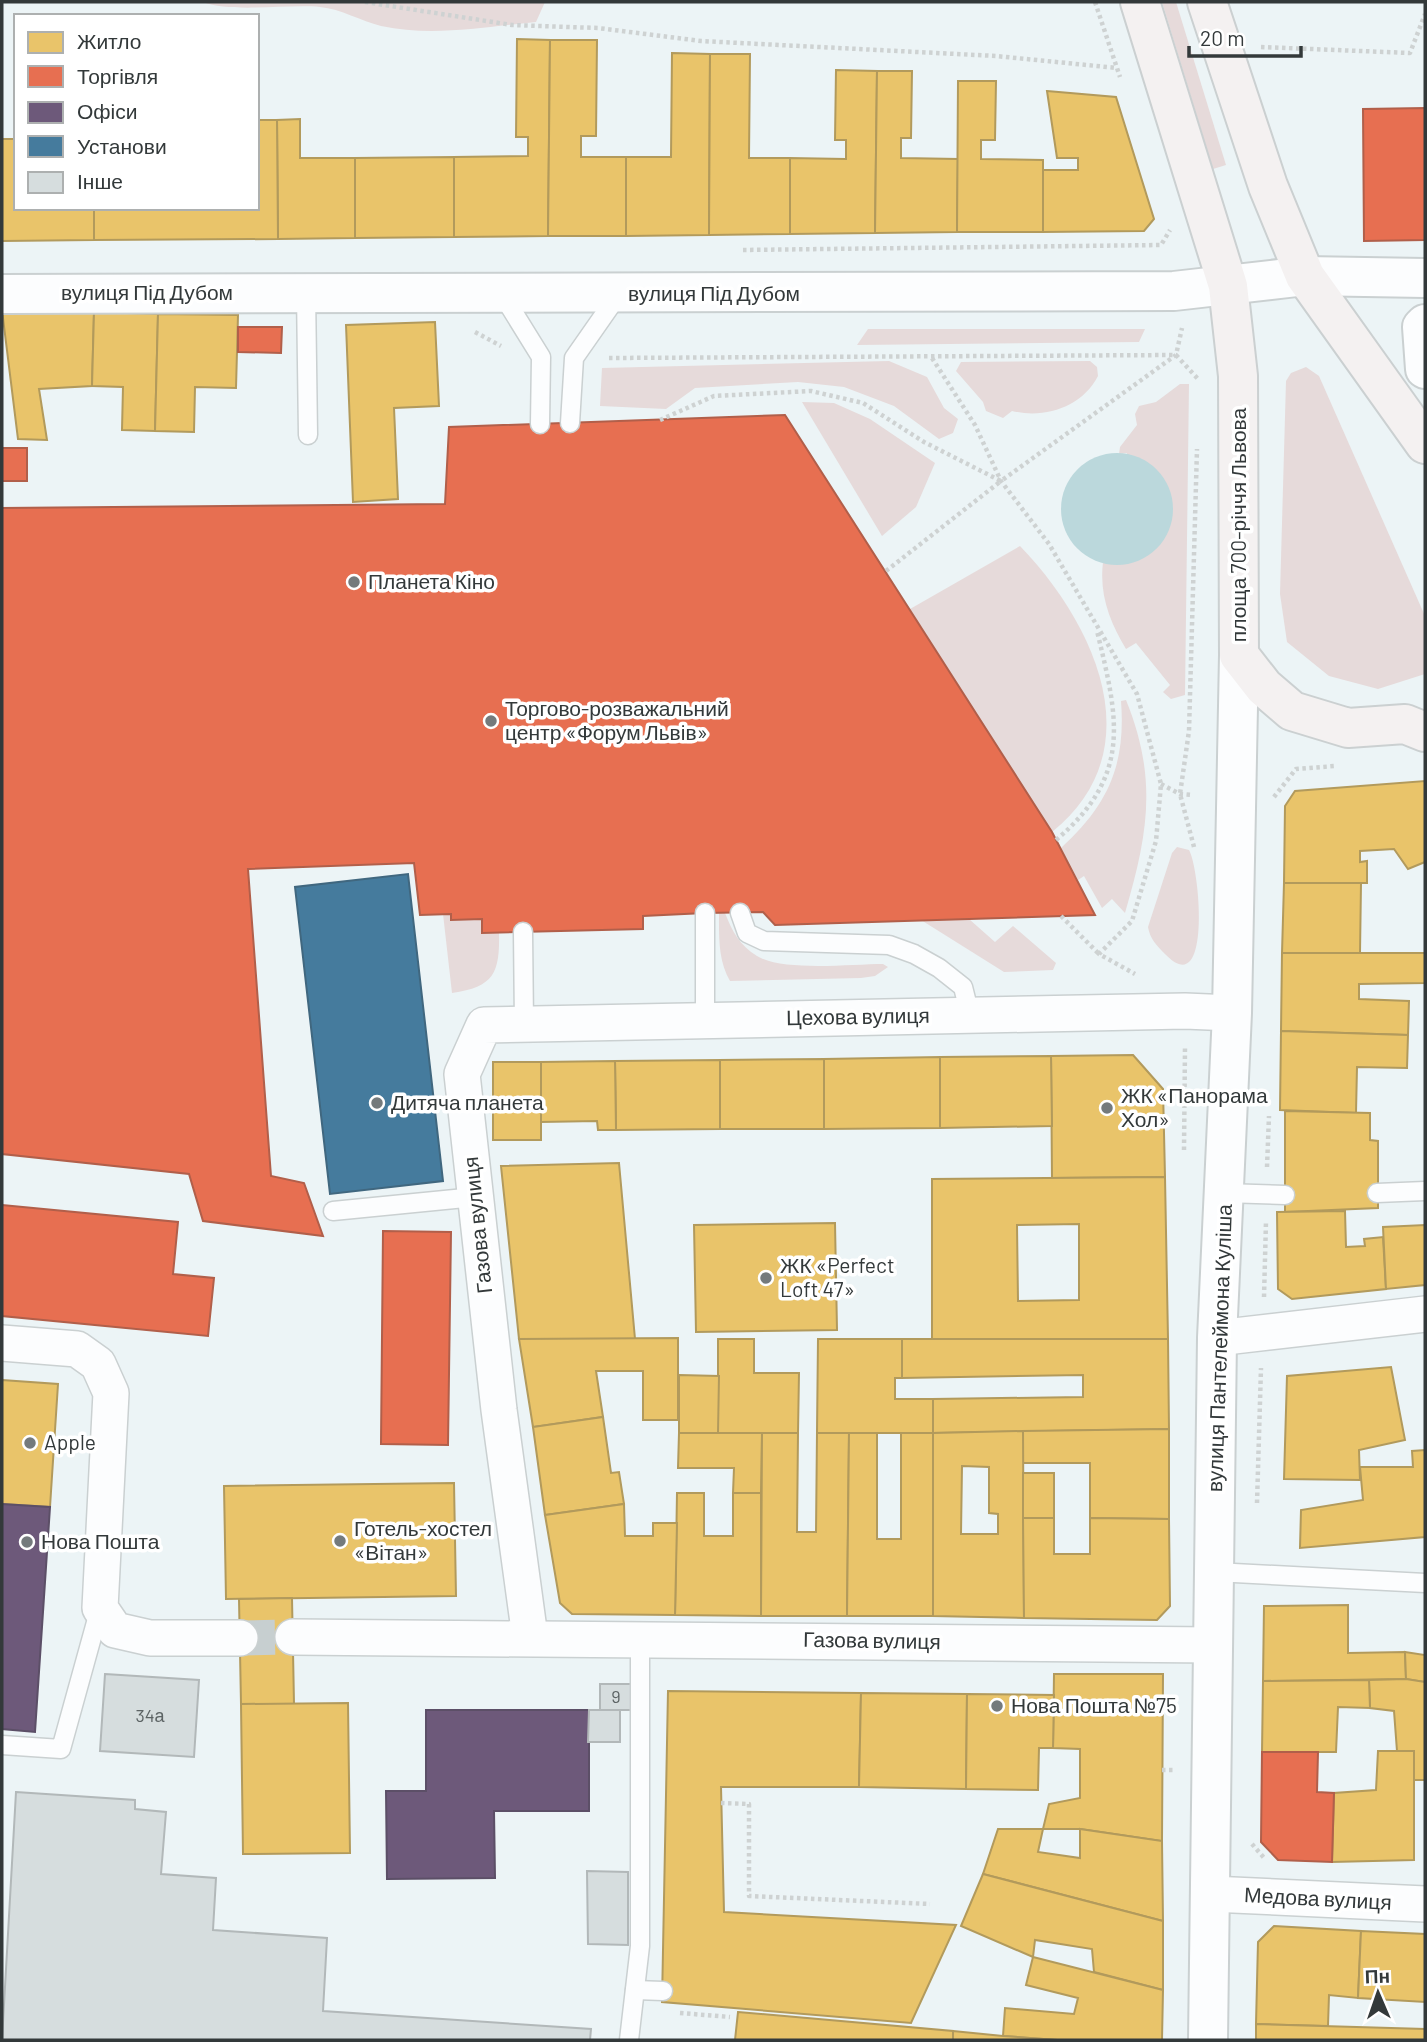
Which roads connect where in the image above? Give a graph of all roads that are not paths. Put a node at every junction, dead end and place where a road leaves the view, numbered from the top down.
1 (1140, 2) edge
2 (1207, 2) edge
3 (1305, 276) junction
4 (1425, 278) edge
5 (1228, 286) junction
6 (306, 292) junction
7 (2, 294) edge
8 (502, 294) junction
9 (618, 295) junction
10 (1425, 324) edge
11 (1425, 369) edge
12 (570, 423) dead end
13 (540, 424) dead end
14 (308, 435) dead end
15 (1425, 444) edge
16 (1238, 655) junction
17 (1418, 721) edge
18 (705, 913) dead end
19 (740, 913) dead end
20 (523, 932) dead end
21 (1233, 1013) junction
22 (970, 1015) junction
23 (705, 1020) junction
24 (523, 1024) junction
25 (484, 1025) joint
26 (1425, 1191) edge
27 (1224, 1193) junction
28 (1377, 1193) dead end
29 (1276, 1194) road end
30 (475, 1197) junction
31 (334, 1211) dead end
32 (1425, 1314) edge
33 (1217, 1338) junction
34 (2, 1343) edge
35 (1215, 1572) junction
36 (1425, 1583) edge
37 (100, 1608) junction
38 (293, 1637) tunnel mouth
39 (530, 1637) junction
40 (240, 1638) tunnel mouth
41 (640, 1638) junction
42 (1214, 1646) junction
43 (2, 1745) edge
44 (1211, 1894) junction
45 (1425, 1904) edge
46 (635, 1990) junction
47 (663, 1990) dead end
48 (629, 2040) edge
49 (1208, 2040) edge

1 - 5 main road, площа 700-річчя Львова
2 - 3 main road
3 - 4 street, вулиця Під Дубом
3 - 5 street, вулиця Під Дубом
3 - 15 main road
5 - 9 street, вулиця Під Дубом
5 - 16 main road, площа 700-річчя Львова
6 - 7 street, вулиця Під Дубом
6 - 8 street, вулиця Під Дубом
6 - 14 lane
8 - 9 street, вулиця Під Дубом
8 - 13 lane
9 - 12 lane
10 - 11 street
16 - 17 main road, площа 700-річчя Львова
16 - 21 street, вулиця Пантелеймона Куліша
18 - 23 lane
19 - 22 lane
20 - 24 lane
21 - 22 street, Цехова вулиця
21 - 27 street, вулиця Пантелеймона Куліша
22 - 23 street, Цехова вулиця
23 - 24 street, Цехова вулиця
24 - 25 street, Цехова вулиця
25 - 30 street, Газова вулиця
26 - 28 lane
27 - 29 lane
27 - 33 street, вулиця Пантелеймона Куліша
30 - 31 lane
30 - 39 street, Газова вулиця
32 - 33 street
33 - 35 street, вулиця Пантелеймона Куліша
34 - 37 street
35 - 36 lane
35 - 42 street, вулиця Пантелеймона Куліша
37 - 40 street
37 - 43 lane
38 - 39 street, Газова вулиця
39 - 41 street, Газова вулиця
41 - 42 street, Газова вулиця
41 - 46 lane
42 - 44 street, вулиця Пантелеймона Куліша
44 - 45 street, Медова вулиця
44 - 49 street, вулиця Пантелеймона Куліша
46 - 47 lane
46 - 48 lane

